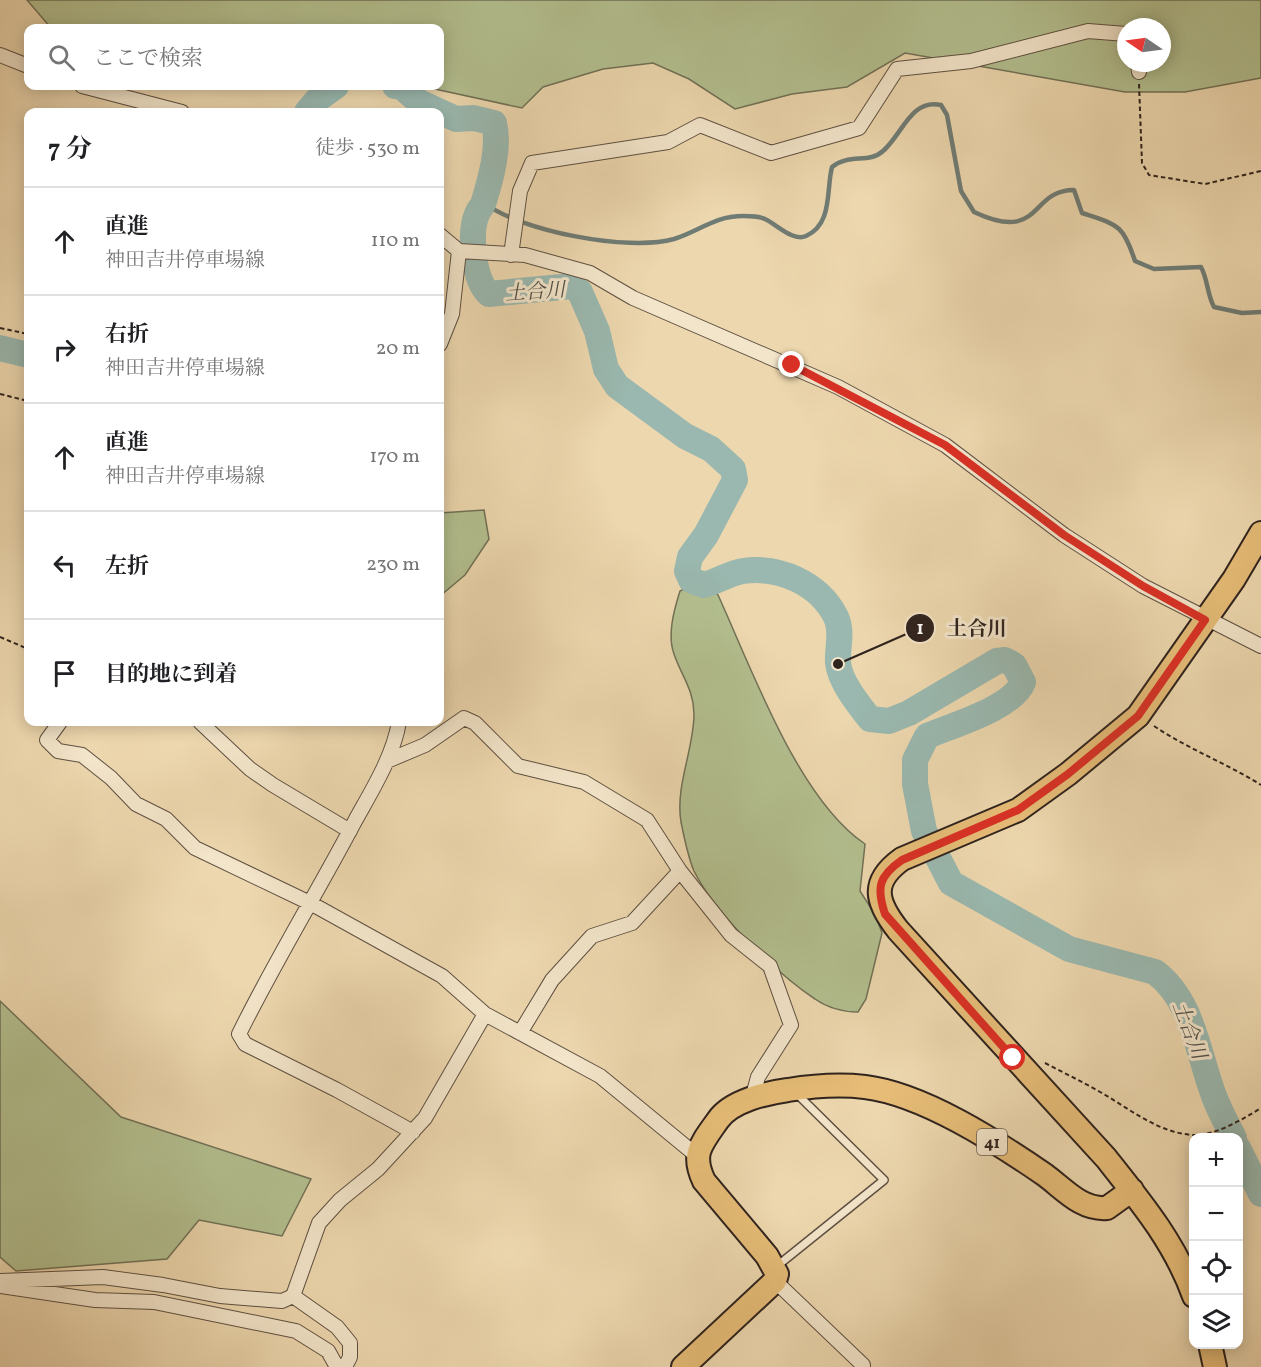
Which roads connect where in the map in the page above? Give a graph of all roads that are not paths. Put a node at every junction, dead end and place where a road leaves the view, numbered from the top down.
1 (1117, 33) edge
2 (0, 55) edge
3 (24, 64) edge
4 (97, 90) edge
5 (167, 108) edge
6 (444, 238) edge
7 (459, 251) junction
8 (511, 255) junction
9 (444, 334) edge
10 (1261, 533) edge
11 (1205, 620) junction
12 (1261, 646) edge
13 (57, 726) edge
14 (204, 726) edge
15 (398, 726) edge
16 (387, 761) junction
17 (350, 831) junction
18 (680, 871) junction
19 (312, 904) junction
20 (485, 1014) junction
21 (520, 1033) junction
22 (792, 1089) junction
23 (752, 1099) junction
24 (413, 1131) junction
25 (696, 1155) junction
26 (1132, 1190) junction
27 (775, 1274) junction
28 (0, 1283) edge
29 (1194, 1295) edge
30 (293, 1296) junction
31 (1211, 1349) edge
32 (337, 1367) edge
33 (345, 1367) edge
34 (683, 1367) edge
35 (861, 1367) edge
36 (1215, 1367) edge

1 - 8 street
2 - 3 street
4 - 5 street
6 - 7 street
7 - 8 street
7 - 9 street
8 - 11 street
10 - 11 main road
11 - 12 street
11 - 26 main road
13 - 19 street
14 - 17 street
15 - 16 street
16 - 17 street
16 - 18 street
17 - 19 street
18 - 21 street
18 - 23 street
19 - 20 street
19 - 24 street
20 - 21 street
20 - 24 street
21 - 25 street
22 - 23 main road, 41
22 - 26 main road, 41
22 - 27 lane
23 - 25 main road, 41
24 - 30 street
25 - 27 main road
26 - 29 main road
27 - 34 main road
27 - 35 street
28 - 30 street
28 - 32 street
30 - 33 street
31 - 36 main road

